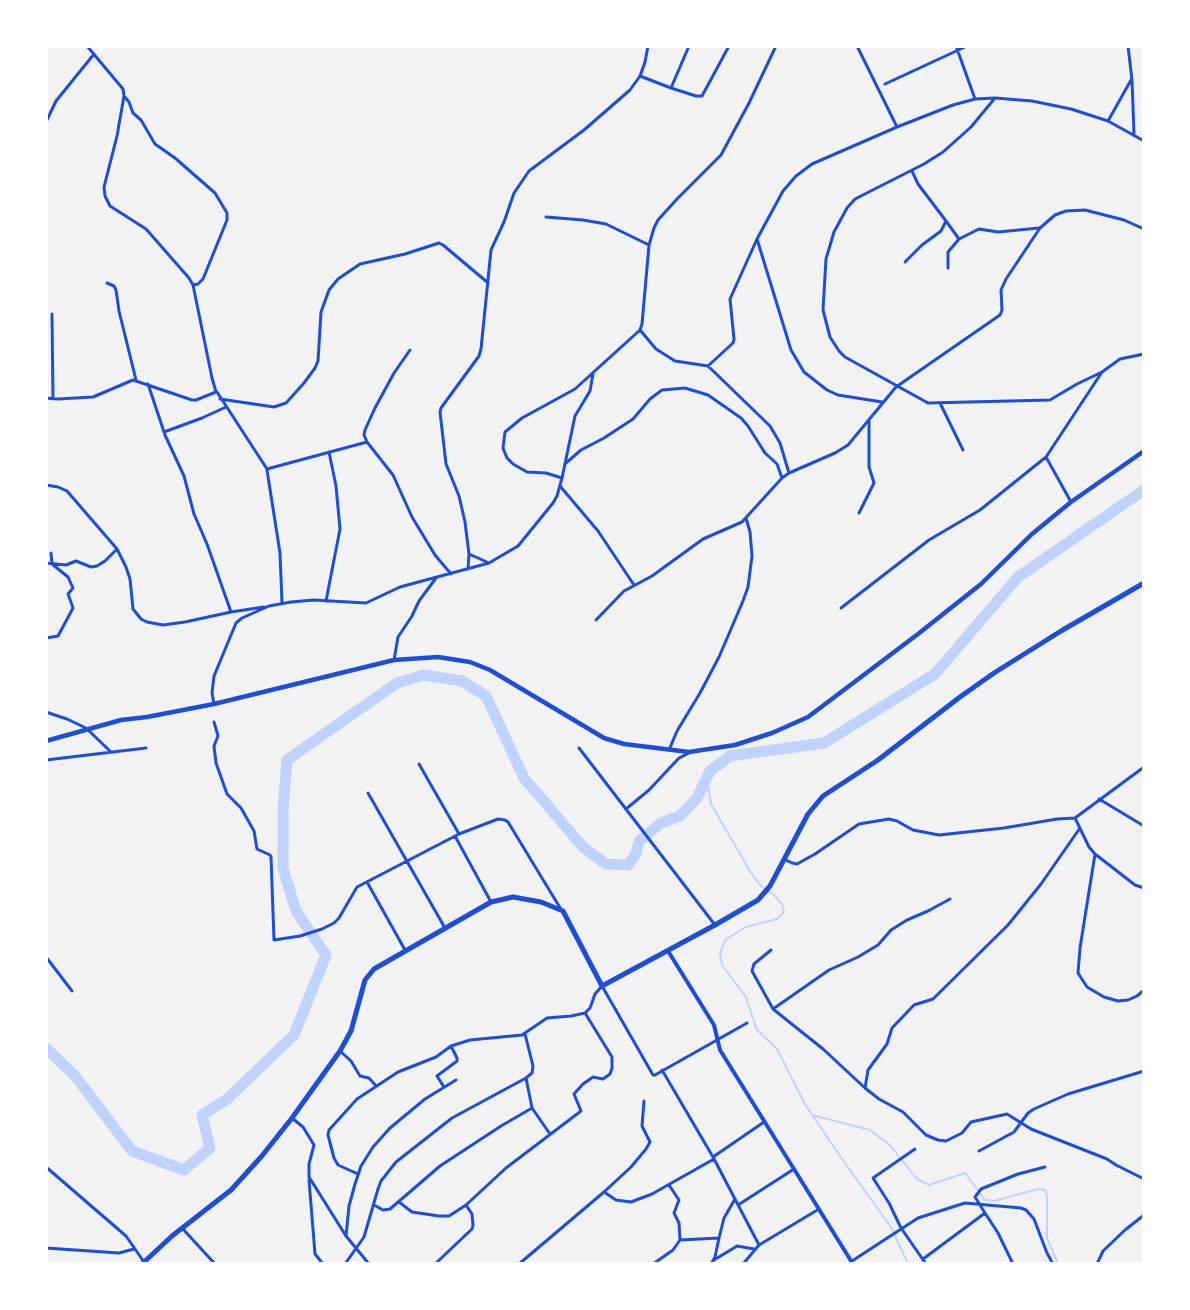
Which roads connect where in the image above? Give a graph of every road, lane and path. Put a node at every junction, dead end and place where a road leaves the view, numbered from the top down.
1 (87, 46) edge
2 (648, 46) edge
3 (689, 46) edge
4 (729, 46) edge
5 (776, 46) edge
6 (857, 46) edge
7 (967, 46) edge
8 (1128, 46) edge
9 (957, 48) edge
10 (94, 54) junction
11 (640, 76) junction
12 (1132, 80) junction
13 (885, 84) dead end
14 (671, 88) junction
15 (124, 96) junction
16 (995, 98) junction
17 (975, 99) junction
18 (46, 122) edge
19 (1108, 122) junction
20 (897, 127) junction
21 (1134, 135) junction
22 (1144, 142) edge
23 (912, 171) junction
24 (546, 217) dead end
25 (946, 221) junction
26 (1040, 228) junction
27 (1144, 229) edge
28 (757, 239) junction
29 (959, 240) junction
30 (649, 245) junction
31 (905, 262) dead end
32 (948, 268) dead end
33 (107, 283) dead end
34 (487, 283) junction
35 (192, 284) junction
36 (52, 314) dead end
37 (640, 330) junction
38 (410, 350) dead end
39 (1144, 354) edge
40 (708, 366) junction
41 (1102, 372) junction
42 (593, 374) junction
43 (136, 380) junction
44 (148, 384) junction
45 (896, 386) junction
46 (216, 392) junction
47 (46, 398) edge
48 (53, 399) junction
49 (220, 399) junction
50 (883, 402) junction
51 (940, 403) junction
52 (226, 407) junction
53 (869, 420) junction
54 (164, 432) junction
55 (367, 442) junction
56 (962, 450) dead end
57 (1144, 451) edge
58 (329, 452) junction
59 (1046, 457) junction
60 (566, 463) junction
61 (267, 470) junction
62 (789, 473) junction
63 (562, 478) junction
64 (782, 478) junction
65 (46, 486) edge
66 (560, 486) junction
67 (1071, 502) junction
68 (859, 513) dead end
69 (746, 518) junction
70 (117, 549) junction
71 (51, 553) dead end
72 (469, 554) junction
73 (46, 563) edge
74 (489, 563) junction
75 (52, 564) junction
76 (468, 569) junction
77 (452, 574) junction
78 (436, 578) junction
79 (1144, 583) edge
80 (634, 585) junction
81 (326, 601) junction
82 (282, 603) junction
83 (269, 606) junction
84 (841, 608) dead end
85 (231, 612) junction
86 (596, 620) dead end
87 (46, 638) edge
88 (394, 660) junction
89 (214, 704) junction
90 (46, 712) edge
91 (214, 722) dead end
92 (86, 728) junction
93 (46, 741) edge
94 (146, 748) dead end
95 (579, 748) dead end
96 (669, 750) junction
97 (111, 751) junction
98 (689, 752) junction
99 (46, 760) edge
100 (419, 764) dead end
101 (1144, 767) edge
102 (368, 793) dead end
103 (1099, 799) junction
104 (626, 808) junction
105 (1075, 818) junction
106 (1144, 826) edge
107 (1080, 828) junction
108 (457, 835) junction
109 (1096, 854) junction
110 (784, 859) junction
111 (408, 861) junction
112 (367, 882) junction
113 (1144, 888) edge
114 (950, 899) dead end
115 (491, 902) junction
116 (563, 911) junction
117 (715, 925) junction
118 (446, 928) junction
119 (405, 950) junction
120 (772, 950) dead end
121 (668, 951) junction
122 (46, 957) edge
123 (602, 986) junction
124 (1144, 990) edge
125 (72, 991) dead end
126 (773, 1009) junction
127 (586, 1013) junction
128 (747, 1023) dead end
129 (525, 1034) junction
130 (717, 1040) junction
131 (451, 1046) junction
132 (340, 1051) junction
133 (662, 1070) junction
134 (1144, 1071) edge
135 (526, 1078) junction
136 (456, 1080) dead end
137 (376, 1086) junction
138 (444, 1087) junction
139 (865, 1088) junction
140 (644, 1101) dead end
141 (532, 1108) junction
142 (292, 1118) junction
143 (764, 1122) junction
144 (1021, 1124) junction
145 (550, 1134) junction
146 (915, 1149) dead end
147 (979, 1151) dead end
148 (713, 1158) junction
149 (46, 1167) edge
150 (1045, 1167) dead end
151 (794, 1169) junction
152 (358, 1174) junction
153 (309, 1177) junction
154 (1144, 1179) edge
155 (669, 1184) junction
156 (604, 1192) junction
157 (735, 1199) junction
158 (399, 1202) junction
159 (979, 1203) junction
160 (374, 1205) junction
161 (466, 1205) junction
162 (738, 1205) junction
163 (819, 1209) junction
164 (985, 1213) junction
165 (1144, 1216) edge
166 (182, 1228) junction
167 (899, 1229) junction
168 (346, 1236) junction
169 (719, 1238) junction
170 (680, 1240) junction
171 (759, 1245) junction
172 (46, 1248) edge
173 (134, 1249) junction
174 (357, 1249) junction
175 (754, 1250) junction
176 (922, 1259) junction
177 (713, 1262) edge
178 (853, 1262) edge
179 (143, 1263) edge
180 (215, 1264) edge
181 (323, 1264) edge
182 (345, 1264) edge
183 (369, 1264) edge
184 (407, 1264) edge
185 (415, 1264) edge
186 (435, 1264) edge
187 (519, 1264) edge
188 (653, 1264) edge
189 (743, 1264) edge
190 (926, 1264) edge
191 (1013, 1264) edge
192 (1053, 1264) edge
193 (1098, 1264) edge

1 - 10 street
2 - 11 street
3 - 14 street
4 - 14 street
5 - 30 street
6 - 20 street
7 - 9 street
8 - 12 street
9 - 13 street
9 - 17 street
10 - 15 street
10 - 18 street
11 - 14 street
11 - 34 street
12 - 19 street
12 - 21 street
15 - 35 street
15 - 35 street
16 - 17 street
16 - 19 street
16 - 23 street
17 - 20 street
19 - 21 street
20 - 28 street
21 - 22 street
23 - 25 street
23 - 45 street
24 - 30 street
25 - 29 street
25 - 31 street
26 - 27 street
26 - 29 street
26 - 45 street
28 - 40 street
28 - 50 street
29 - 32 street
30 - 37 street
33 - 43 street
34 - 49 street
34 - 72 street
35 - 46 street
36 - 48 street
37 - 40 street
37 - 42 street
38 - 55 street
39 - 41 street
40 - 62 street
41 - 51 street
41 - 59 street
42 - 60 street
42 - 63 street
43 - 44 street
43 - 48 street
44 - 46 street
44 - 54 street
45 - 50 street
45 - 51 street
46 - 49 street
47 - 48 street
49 - 52 street
50 - 53 street
51 - 56 street
52 - 54 street
52 - 61 street
53 - 62 street
53 - 68 street
54 - 85 street
55 - 58 street
55 - 77 street
57 - 67 main road
58 - 61 street
58 - 81 street
59 - 67 street
59 - 84 street
60 - 63 street
60 - 64 street
61 - 82 street
62 - 64 street
63 - 66 street
64 - 69 street
65 - 70 street
66 - 74 street
66 - 80 street
67 - 98 main road
69 - 80 street
69 - 96 street
70 - 75 street
70 - 85 street
71 - 75 street
72 - 74 street
72 - 76 street
73 - 75 street
74 - 76 street
75 - 87 street
76 - 77 street
77 - 78 street
78 - 81 street
78 - 88 street
79 - 110 highway
80 - 86 street
81 - 82 street
82 - 83 street
83 - 85 street
83 - 89 street
88 - 89 main road
88 - 96 main road
89 - 92 main road
90 - 92 street
91 - 112 street
92 - 93 main road
92 - 97 street
94 - 97 street
95 - 104 street
96 - 98 main road
97 - 99 street
98 - 104 street
100 - 108 street
101 - 103 street
102 - 111 street
103 - 105 street
103 - 106 street
104 - 117 street
105 - 107 street
105 - 110 street
107 - 109 street
107 - 139 street
108 - 111 street
108 - 115 street
108 - 116 street
109 - 113 street
109 - 124 street
110 - 117 highway
111 - 112 street
111 - 118 street
112 - 119 street
114 - 126 street
115 - 116 highway
115 - 118 highway
116 - 123 highway
117 - 121 highway
118 - 119 highway
119 - 132 highway
120 - 126 street
121 - 123 highway
121 - 130 street
122 - 125 street
123 - 127 street
123 - 133 street
126 - 139 street
127 - 129 street
127 - 145 street
128 - 130 street
129 - 131 street
129 - 135 street
130 - 133 street
130 - 143 street
131 - 137 street
131 - 138 street
132 - 137 street
132 - 142 highway
133 - 148 street
134 - 144 street
135 - 141 street
135 - 160 street
136 - 138 street
137 - 152 street
138 - 152 street
139 - 144 street
140 - 156 street
141 - 145 street
141 - 158 street
142 - 153 street
142 - 166 highway
143 - 148 street
143 - 151 street
144 - 147 street
144 - 154 street
145 - 161 street
146 - 167 street
148 - 155 street
148 - 157 street
149 - 173 street
150 - 159 street
151 - 162 street
151 - 163 street
152 - 168 street
153 - 168 street
153 - 181 street
155 - 156 street
155 - 170 street
156 - 187 street
157 - 162 street
157 - 169 street
158 - 160 street
158 - 161 street
159 - 164 street
159 - 167 street
159 - 192 street
160 - 174 street
161 - 186 street
162 - 171 street
163 - 171 street
163 - 178 street
164 - 176 street
164 - 191 street
165 - 193 street
166 - 179 highway
166 - 180 street
167 - 176 street
167 - 178 street
168 - 174 street
169 - 170 street
169 - 177 street
170 - 188 street
171 - 175 street
172 - 173 street
173 - 179 street
174 - 182 street
174 - 183 street
175 - 177 street
175 - 189 street
176 - 190 street
184 - 185 street

